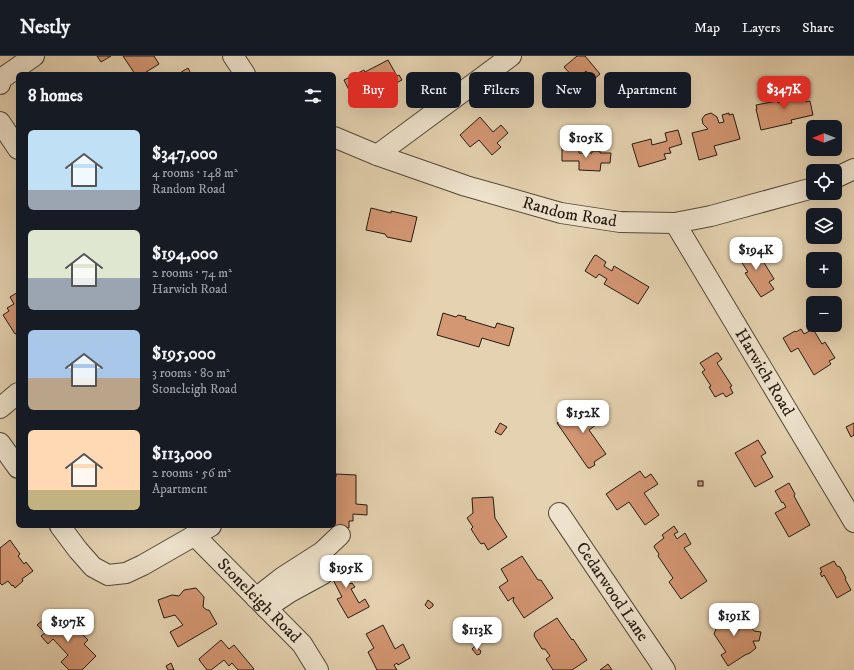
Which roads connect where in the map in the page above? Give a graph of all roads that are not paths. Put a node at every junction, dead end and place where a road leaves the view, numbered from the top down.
1 (34, 56) edge
2 (233, 56) edge
3 (511, 56) edge
4 (243, 72) edge
5 (0, 84) edge
6 (0, 122) edge
7 (336, 138) edge
8 (16, 146) edge
9 (377, 155) junction
10 (854, 169) edge
11 (842, 175) edge
12 (806, 190) edge
13 (675, 223) junction
14 (16, 395) edge
15 (0, 408) edge
16 (0, 443) edge
17 (16, 465) edge
18 (559, 513) dead end
19 (854, 522) edge
20 (62, 528) edge
21 (203, 531) edge
22 (340, 535) dead end
23 (323, 574) dead end
24 (261, 603) junction
25 (318, 670) edge
26 (665, 670) edge

1 - 5 street
2 - 4 street
3 - 9 street
6 - 8 street
7 - 9 street, Random Road
9 - 13 street, Random Road
10 - 11 street
12 - 13 street, Random Road
13 - 19 street, Harwich Road
14 - 15 street
16 - 17 street
18 - 26 street, Cedarwood Lane
20 - 21 street
21 - 24 street, Stoneleigh Road
22 - 24 street
23 - 24 street
24 - 25 street, Stoneleigh Road

